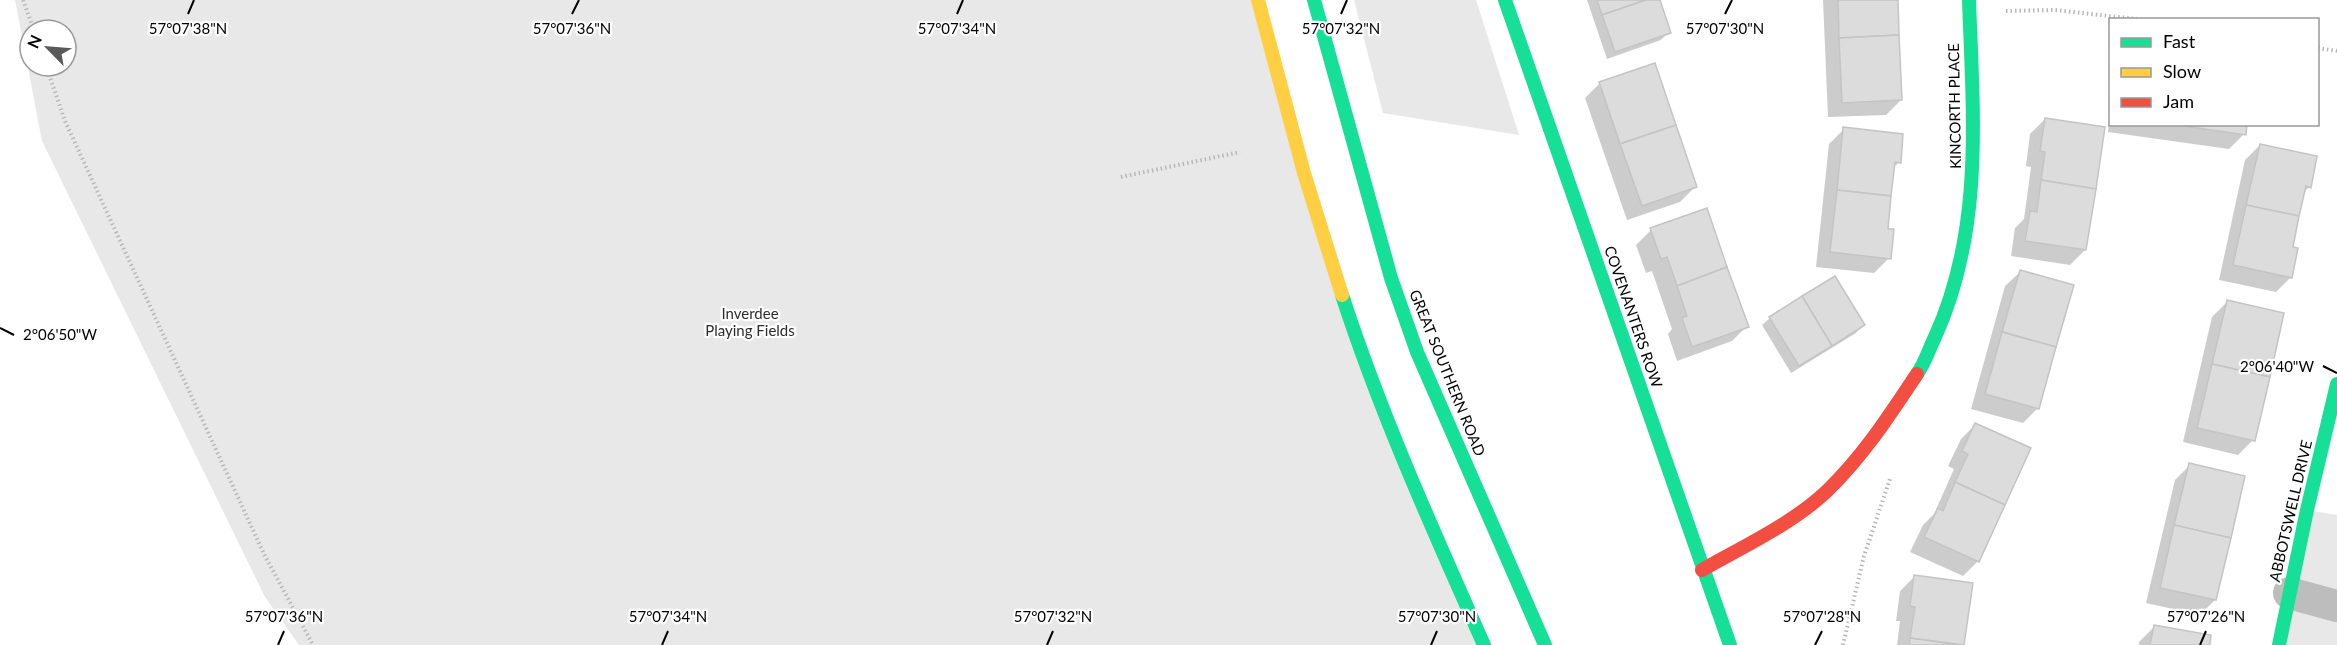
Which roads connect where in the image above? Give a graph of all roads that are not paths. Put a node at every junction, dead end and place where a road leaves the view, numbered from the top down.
1 (1258, 0) edge
2 (1314, 0) edge
3 (1505, 0) edge
4 (1969, 6) edge
5 (2337, 384) edge
6 (1702, 570) junction
7 (2289, 593) junction
8 (2337, 606) edge
9 (1484, 645) edge
10 (1545, 645) edge
11 (1730, 645) edge
12 (2279, 645) edge

1 - 9 street
2 - 10 street, GREAT SOUTHERN ROAD
3 - 6 street, COVENANTERS ROW
4 - 6 street, KINCORTH PLACE
5 - 7 street, ABBOTSWELL DRIVE
6 - 11 street, COVENANTERS ROW
7 - 8 street
7 - 12 street, ABBOTSWELL DRIVE

